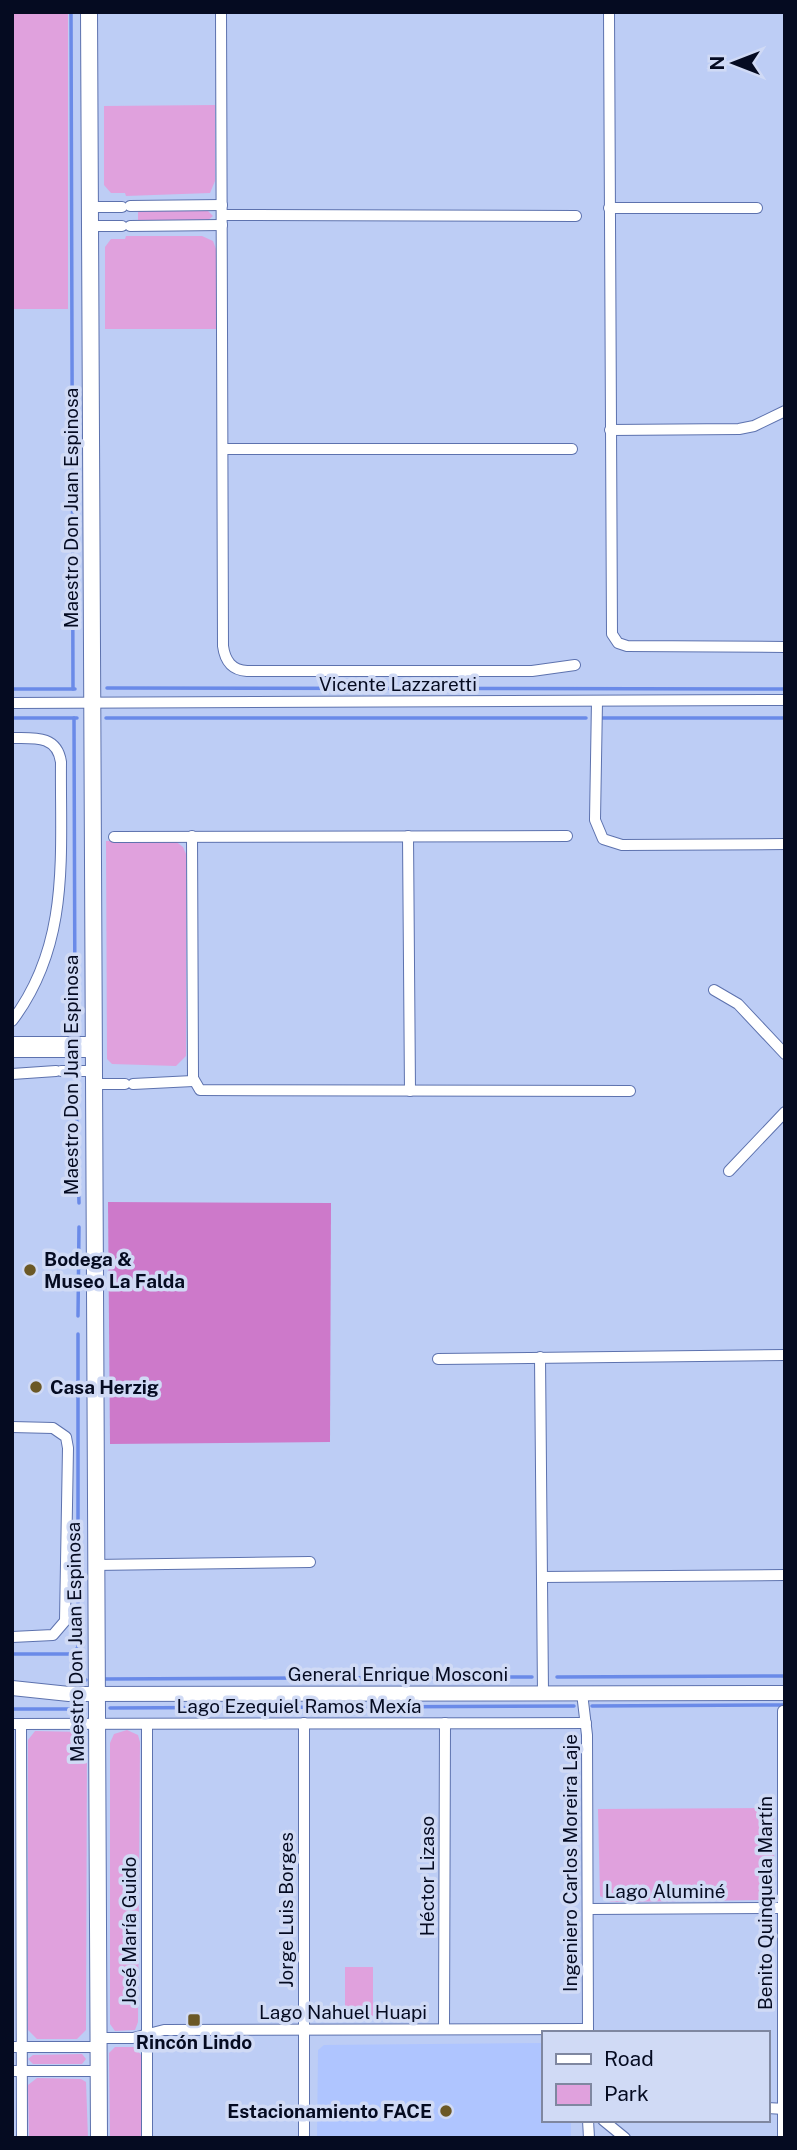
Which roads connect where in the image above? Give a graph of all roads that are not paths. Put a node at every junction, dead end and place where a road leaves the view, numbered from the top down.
1 (89, 12) edge
2 (221, 12) edge
3 (609, 12) edge
4 (90, 207) junction
5 (609, 208) junction
6 (757, 208) dead end
7 (222, 215) junction
8 (576, 216) dead end
9 (90, 226) junction
10 (785, 411) edge
11 (610, 430) junction
12 (223, 449) junction
13 (572, 449) dead end
14 (785, 647) edge
15 (575, 665) dead end
16 (597, 701) junction
17 (785, 701) edge
18 (12, 703) edge
19 (92, 703) junction
20 (12, 738) edge
21 (114, 836) dead end
22 (192, 836) junction
23 (408, 836) junction
24 (567, 836) dead end
25 (785, 844) edge
26 (714, 990) dead end
27 (12, 1021) edge
28 (12, 1042) edge
29 (92, 1047) junction
30 (12, 1052) edge
31 (785, 1054) edge
32 (12, 1074) edge
33 (92, 1078) junction
34 (193, 1081) junction
35 (410, 1091) junction
36 (630, 1091) dead end
37 (785, 1112) edge
38 (729, 1171) dead end
39 (785, 1355) edge
40 (540, 1357) junction
41 (438, 1359) dead end
42 (12, 1427) edge
43 (310, 1562) dead end
44 (94, 1564) junction
45 (785, 1575) edge
46 (542, 1577) junction
47 (12, 1637) edge
48 (12, 1688) edge
49 (543, 1693) junction
50 (582, 1693) junction
51 (785, 1693) edge
52 (94, 1694) junction
53 (784, 1718) edge
54 (304, 1723) junction
55 (445, 1723) junction
56 (586, 1723) junction
57 (17, 1724) edge
58 (97, 1724) junction
59 (147, 1724) junction
60 (784, 1908) edge
61 (588, 1909) junction
62 (304, 2029) junction
63 (444, 2029) junction
64 (588, 2031) edge
65 (147, 2034) junction
66 (99, 2043) junction
67 (17, 2047) edge
68 (17, 2071) edge
69 (99, 2071) junction
70 (784, 2109) edge
71 (605, 2122) edge
72 (22, 2138) edge
73 (99, 2138) edge
74 (146, 2138) edge
75 (304, 2138) edge
76 (625, 2138) edge
77 (783, 2138) edge

1 - 4 main road, Maestro Don Juan Espinosa
2 - 7 street
3 - 5 street
4 - 7 street
4 - 9 main road, Maestro Don Juan Espinosa
5 - 6 street
5 - 11 street
7 - 8 street
7 - 9 street
7 - 12 street
9 - 19 main road, Maestro Don Juan Espinosa
10 - 11 street
11 - 14 street
12 - 13 street
12 - 15 street
16 - 17 street, Vicente Lazzaretti
16 - 19 street, Vicente Lazzaretti
16 - 25 street
18 - 19 street, Vicente Lazzaretti
19 - 29 main road, Maestro Don Juan Espinosa
20 - 27 street
21 - 22 street
22 - 23 street
22 - 34 street
23 - 24 street
23 - 35 street
26 - 31 street
28 - 29 street
29 - 30 street
29 - 33 main road, Maestro Don Juan Espinosa
32 - 33 street
33 - 34 street
33 - 44 main road, Maestro Don Juan Espinosa
34 - 35 street
35 - 36 street
37 - 38 street
39 - 40 street
40 - 41 street
40 - 46 street
42 - 47 street
43 - 44 street
44 - 52 main road, Maestro Don Juan Espinosa
45 - 46 street
46 - 49 street
48 - 52 street, General Enrique Mosconi
49 - 50 street, General Enrique Mosconi
49 - 52 street, General Enrique Mosconi
50 - 51 street, General Enrique Mosconi
50 - 56 street, Ingeniero Carlos Moreira Laje
52 - 58 main road, Maestro Don Juan Espinosa
53 - 60 street, Benito Quinquela Martín
54 - 55 street, Lago Ezequiel Ramos Mexía
54 - 59 street, Lago Ezequiel Ramos Mexía
54 - 62 street, Jorge Luis Borges
55 - 56 street, Lago Ezequiel Ramos Mexía
55 - 63 street, Héctor Lizaso
56 - 61 street, Ingeniero Carlos Moreira Laje
57 - 58 street, Lago Ezequiel Ramos Mexía
57 - 67 street
58 - 59 street, Lago Ezequiel Ramos Mexía
58 - 66 main road, Maestro Don Juan Espinosa
59 - 65 street, José María Guido
60 - 61 street, Lago Aluminé
60 - 70 street, Benito Quinquela Martín
61 - 64 street, Ingeniero Carlos Moreira Laje
62 - 63 street, Lago Nahuel Huapi
62 - 65 street, Lago Nahuel Huapi
62 - 75 street, Jorge Luis Borges
63 - 64 street, Lago Nahuel Huapi
65 - 66 street, Lago Nahuel Huapi
65 - 74 street, José María Guido
66 - 67 street, Lago Nahuel Huapi
66 - 69 main road, Maestro Don Juan Espinosa
67 - 68 street
68 - 69 street
68 - 72 street
69 - 73 main road, Maestro Don Juan Espinosa
70 - 77 street, Benito Quinquela Martín
71 - 76 street

